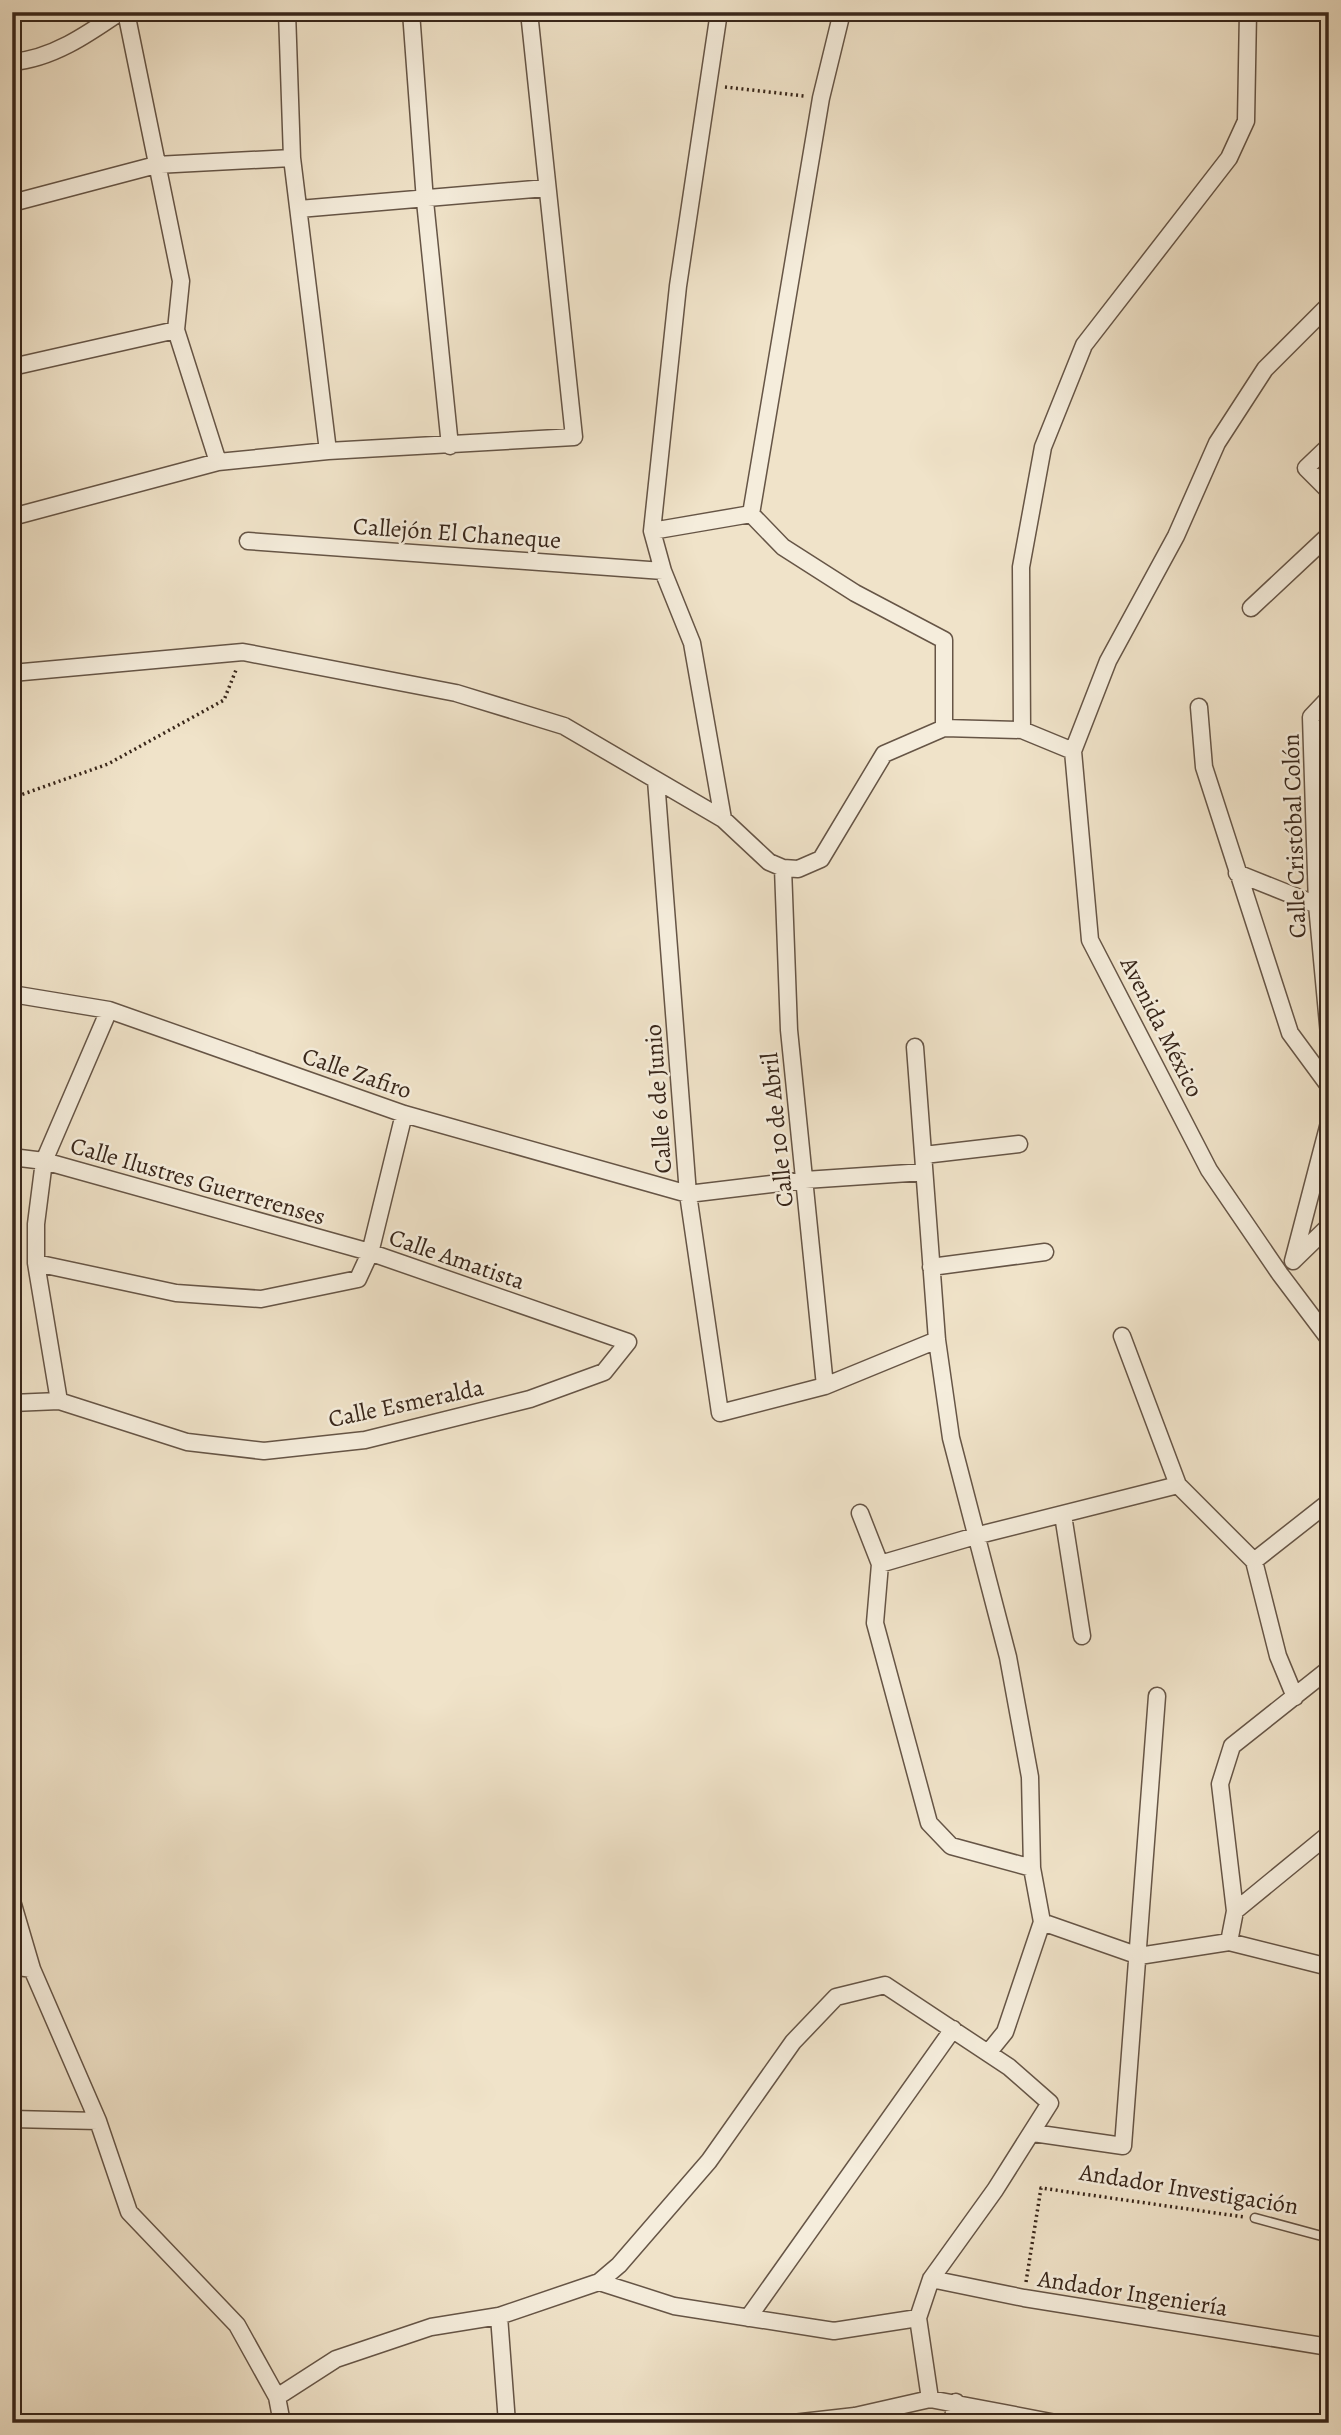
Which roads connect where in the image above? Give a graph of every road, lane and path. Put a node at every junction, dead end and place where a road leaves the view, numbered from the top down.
1 (120, 12) edge
2 (126, 12) edge
3 (287, 12) edge
4 (411, 12) edge
5 (529, 12) edge
6 (719, 12) edge
7 (842, 12) edge
8 (1248, 12) edge
9 (104, 17) edge
10 (12, 62) edge
11 (709, 85) junction
12 (821, 98) junction
13 (292, 158) junction
14 (156, 165) junction
15 (546, 188) junction
16 (425, 201) junction
17 (12, 202) edge
18 (299, 209) junction
19 (1329, 305) edge
20 (176, 330) junction
21 (12, 367) edge
22 (450, 446) junction
23 (1329, 446) edge
24 (328, 451) junction
25 (218, 463) junction
26 (1329, 491) edge
27 (751, 514) junction
28 (12, 517) edge
29 (652, 531) junction
30 (1329, 535) edge
31 (248, 541) dead end
32 (663, 570) junction
33 (1251, 608) dead end
34 (243, 652) junction
35 (12, 673) edge
36 (1329, 698) edge
37 (1199, 707) dead end
38 (944, 728) junction
39 (1022, 730) junction
40 (1073, 751) junction
41 (656, 780) junction
42 (12, 798) edge
43 (723, 819) junction
44 (783, 868) junction
45 (1237, 873) junction
46 (1317, 905) junction
47 (1325, 945) edge
48 (12, 994) edge
49 (109, 1010) junction
50 (1329, 1035) edge
51 (915, 1047) dead end
52 (1329, 1086) edge
53 (404, 1114) junction
54 (1329, 1123) edge
55 (1020, 1144) dead end
56 (12, 1157) edge
57 (44, 1161) junction
58 (924, 1163) junction
59 (805, 1180) junction
60 (688, 1194) junction
61 (1329, 1226) edge
62 (1045, 1251) dead end
63 (370, 1253) junction
64 (1293, 1261) junction
65 (36, 1263) junction
66 (931, 1267) junction
67 (1280, 1274) junction
68 (1122, 1336) dead end
69 (1329, 1339) edge
70 (937, 1340) junction
71 (628, 1342) joint
72 (825, 1386) junction
73 (59, 1401) junction
74 (12, 1403) edge
75 (1178, 1485) junction
76 (1329, 1502) edge
77 (860, 1513) dead end
78 (1063, 1515) junction
79 (979, 1535) junction
80 (1254, 1561) junction
81 (880, 1564) junction
82 (1082, 1636) dead end
83 (1329, 1669) edge
84 (1157, 1696) dead end
85 (1295, 1697) junction
86 (1329, 1834) edge
87 (1032, 1868) junction
88 (12, 1901) edge
89 (1236, 1911) junction
90 (1042, 1922) junction
91 (1230, 1942) junction
92 (1139, 1955) junction
93 (12, 1966) edge
94 (1329, 1968) edge
95 (32, 1969) junction
96 (953, 2029) junction
97 (988, 2053) junction
98 (12, 2119) edge
99 (98, 2121) junction
100 (1034, 2133) junction
101 (1255, 2218) joint
102 (1329, 2238) edge
103 (931, 2280) junction
104 (599, 2282) junction
105 (1024, 2298) junction
106 (499, 2316) junction
107 (748, 2318) junction
108 (918, 2318) junction
109 (1329, 2347) edge
110 (277, 2397) junction
111 (930, 2399) junction
112 (956, 2402) junction
113 (855, 2420) edge
114 (282, 2423) edge
115 (507, 2423) edge
116 (793, 2423) edge
117 (952, 2423) edge
118 (1056, 2423) edge

1 - 9 street
2 - 14 street
3 - 13 street
4 - 16 street
5 - 15 street
6 - 11 street
7 - 12 street
8 - 39 street
9 - 10 street
11 - 12 path
11 - 29 street
12 - 27 street
13 - 14 street
13 - 18 street
14 - 17 street
14 - 20 street
15 - 16 street
15 - 22 street
16 - 18 street
16 - 22 street
18 - 24 street
19 - 40 street
20 - 21 street
20 - 25 street
22 - 24 street
23 - 26 street
24 - 25 street
25 - 28 street
27 - 29 street
27 - 38 street
29 - 32 street
30 - 33 street
31 - 32 street, Callejón El Chaneque
32 - 43 street
34 - 35 street
34 - 41 street
34 - 42 path
36 - 46 street, Calle Cristóbal Colón
37 - 45 street
38 - 39 street
38 - 44 street
39 - 40 street
40 - 67 street, Avenida México
41 - 43 street
41 - 60 street, Calle 6 de Junio
43 - 44 street
44 - 59 street, Calle 10 de Abril
45 - 46 street
45 - 52 street
46 - 47 street, Calle Cristóbal Colón
47 - 50 street, Calle Cristóbal Colón
48 - 49 street, Calle Zafiro
49 - 53 street, Calle Zafiro
49 - 57 street
51 - 58 street
53 - 60 street, Calle Zafiro
53 - 63 street
54 - 64 street
55 - 58 street
56 - 57 street, Calle Ilustres Guerrerenses
57 - 63 street, Calle Ilustres Guerrerenses
57 - 65 street
58 - 59 street
58 - 66 street
59 - 60 street
59 - 72 street, Calle 10 de Abril
60 - 72 street, Calle 6 de Junio
61 - 64 street
62 - 66 street
63 - 65 street, Calle Amatista
63 - 71 street, Calle Amatista
64 - 67 street
65 - 73 street
66 - 70 street
67 - 69 street, Avenida México
68 - 75 street
70 - 72 street
70 - 79 street
71 - 73 street, Calle Esmeralda
73 - 74 street, Calle Esmeralda
75 - 78 street
75 - 80 street
76 - 80 street
77 - 81 street
78 - 79 street
78 - 82 street
79 - 81 street
79 - 87 street
80 - 85 street
81 - 87 street
83 - 85 street
84 - 92 street
85 - 89 street
86 - 89 street
87 - 90 street
88 - 95 street
89 - 91 street
90 - 92 street
90 - 97 street
91 - 92 street
91 - 94 street
92 - 100 street, Andador Investigación
93 - 95 street
95 - 99 street
96 - 97 street
96 - 104 street
96 - 107 street
97 - 100 street
98 - 99 street
99 - 110 street
100 - 103 street
101 - 102 lane, Andador Investigación
101 - 105 path, Andador Investigación
103 - 105 street, Andador Ingeniería
103 - 108 street
104 - 106 street
104 - 107 street
105 - 109 street, Andador Ingeniería
106 - 110 street
106 - 115 street
107 - 108 street
108 - 111 street
110 - 114 street
111 - 112 street
111 - 113 street
112 - 117 street
112 - 118 street
113 - 116 street

